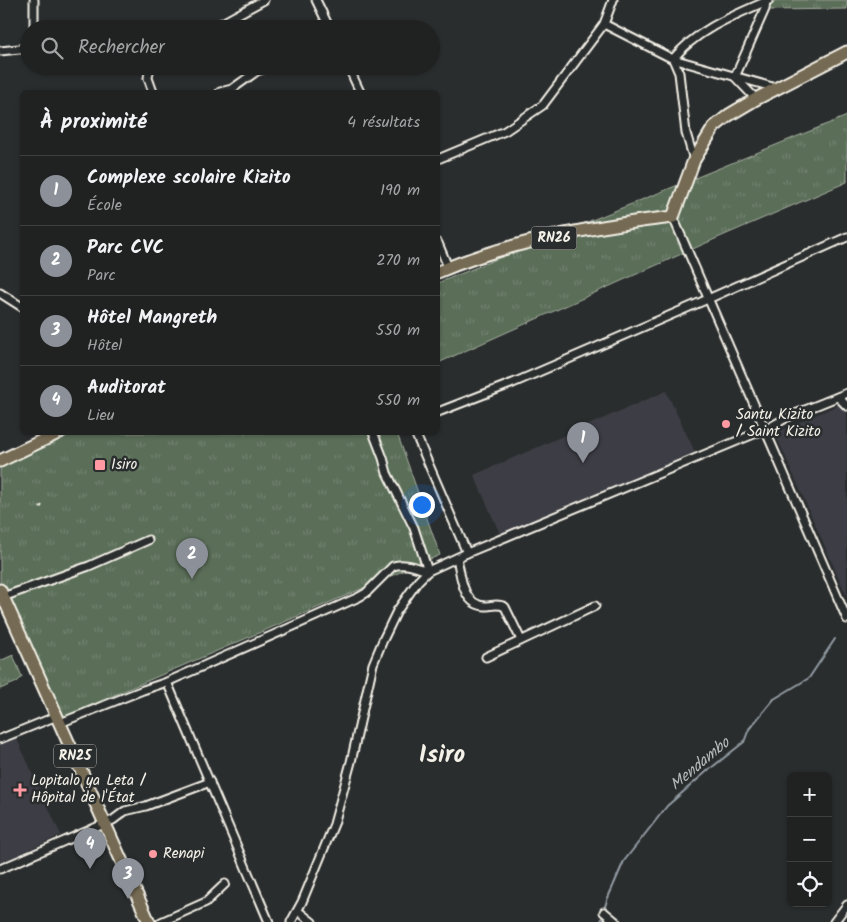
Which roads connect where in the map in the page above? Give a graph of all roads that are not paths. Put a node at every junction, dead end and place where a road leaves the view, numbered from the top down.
1 (34, 0) edge
2 (264, 0) edge
3 (316, 0) edge
4 (767, 0) edge
5 (610, 2) edge
6 (34, 20) edge
7 (227, 20) edge
8 (326, 20) edge
9 (604, 24) junction
10 (20, 49) edge
11 (0, 51) edge
12 (847, 52) edge
13 (673, 59) junction
14 (148, 75) edge
15 (251, 75) edge
16 (352, 75) edge
17 (735, 76) junction
18 (776, 88) junction
19 (152, 90) edge
20 (228, 90) edge
21 (359, 90) edge
22 (756, 98) junction
23 (440, 158) edge
24 (694, 160) junction
25 (673, 217) junction
26 (847, 237) edge
27 (440, 254) edge
28 (443, 270) edge
29 (0, 293) edge
30 (708, 299) junction
31 (20, 306) edge
32 (847, 393) edge
33 (838, 397) junction
34 (847, 406) edge
35 (440, 411) edge
36 (766, 429) junction
37 (54, 435) edge
38 (374, 435) edge
39 (416, 435) edge
40 (1, 460) edge
41 (148, 540) dead end
42 (467, 553) junction
43 (457, 558) junction
44 (428, 571) junction
45 (1, 595) edge
46 (595, 606) dead end
47 (847, 619) edge
48 (521, 640) junction
49 (486, 657) dead end
50 (167, 682) junction
51 (59, 719) junction
52 (0, 739) edge
53 (210, 782) junction
54 (105, 823) junction
55 (0, 869) edge
56 (225, 884) dead end
57 (847, 906) edge
58 (298, 911) junction
59 (604, 912) dead end
60 (835, 921) edge
61 (149, 922) edge
62 (161, 922) edge
63 (269, 922) edge
64 (291, 922) edge
65 (312, 922) edge
66 (616, 922) edge

1 - 6 street
2 - 7 street
3 - 8 street
4 - 13 street
4 - 17 street
5 - 9 street
9 - 13 street
9 - 23 street
10 - 11 street
12 - 18 main road
13 - 17 street
13 - 24 street
14 - 19 street
15 - 20 street
16 - 21 street
17 - 18 street
17 - 22 street
18 - 22 main road
22 - 24 main road
24 - 25 main road
25 - 28 main road, RN26
25 - 30 street
26 - 30 street
27 - 28 street
29 - 31 street
30 - 35 street
30 - 36 street
32 - 33 street
33 - 34 street
33 - 36 street
36 - 42 street
36 - 47 street
37 - 40 main road
38 - 44 street
39 - 42 street
41 - 45 street
42 - 43 street
43 - 44 street
43 - 48 street
44 - 50 street
44 - 58 street
45 - 51 main road, RN25
46 - 48 street
48 - 49 street
50 - 51 street
50 - 53 street
51 - 52 street
51 - 54 main road, RN25
53 - 54 street
53 - 63 street
54 - 55 street
54 - 61 main road, RN25
56 - 62 street
57 - 60 street
58 - 64 street
58 - 65 street
59 - 66 street

